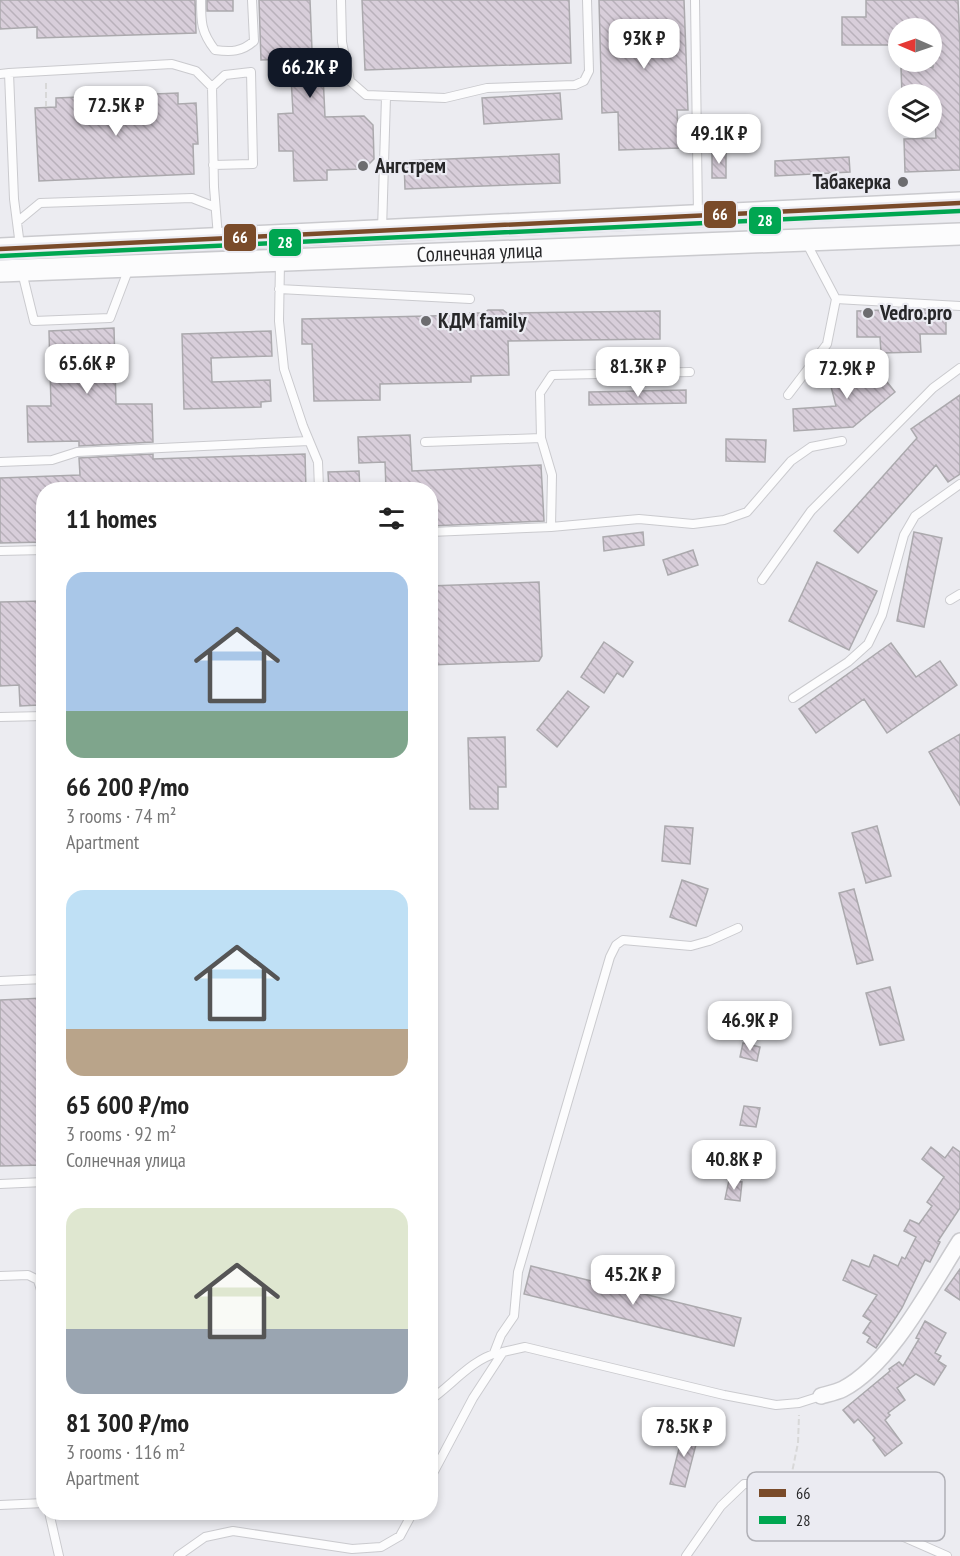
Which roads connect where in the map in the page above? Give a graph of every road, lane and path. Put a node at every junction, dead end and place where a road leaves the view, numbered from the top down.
1 (201, 0) edge
2 (252, 0) edge
3 (341, 0) edge
4 (587, 0) edge
5 (695, 0) edge
6 (46, 71) junction
7 (0, 74) edge
8 (9, 74) junction
9 (212, 87) junction
10 (386, 97) junction
11 (46, 107) dead end
12 (213, 165) junction
13 (960, 203) edge
14 (215, 207) junction
15 (698, 216) junction
16 (16, 222) junction
17 (382, 231) junction
18 (960, 234) edge
19 (218, 238) junction
20 (805, 240) junction
21 (10, 248) edge
22 (280, 261) junction
23 (130, 267) junction
24 (0, 271) edge
25 (21, 271) junction
26 (279, 288) junction
27 (470, 298) dead end
28 (836, 299) junction
29 (960, 306) edge
30 (960, 368) edge
31 (690, 372) dead end
32 (788, 395) dead end
33 (541, 438) junction
34 (309, 441) junction
35 (842, 441) dead end
36 (424, 442) dead end
37 (0, 462) edge
38 (319, 482) edge
39 (960, 484) edge
40 (551, 527) junction
41 (438, 532) edge
42 (36, 550) edge
43 (0, 551) edge
44 (762, 580) dead end
45 (960, 594) edge
46 (950, 600) dead end
47 (793, 698) dead end
48 (36, 716) edge
49 (0, 717) edge
50 (738, 927) dead end
51 (36, 979) edge
52 (0, 981) edge
53 (36, 1182) edge
54 (0, 1184) edge
55 (960, 1241) edge
56 (0, 1276) edge
57 (36, 1279) edge
58 (503, 1352) junction
59 (494, 1353) junction
60 (438, 1395) edge
61 (821, 1396) joint
62 (799, 1403) junction
63 (438, 1464) edge
64 (792, 1472) edge
65 (747, 1484) edge
66 (36, 1503) edge
67 (0, 1505) edge
68 (51, 1520) edge
69 (409, 1520) edge
70 (913, 1541) edge
71 (59, 1556) edge
72 (178, 1556) edge
73 (686, 1556) edge
74 (947, 1556) edge

1 - 2 lane
3 - 10 lane
4 - 10 lane
5 - 15 lane
6 - 8 lane
6 - 9 lane
6 - 11 path
7 - 8 lane
8 - 16 lane
9 - 12 lane
9 - 12 lane
10 - 17 lane
12 - 14 lane
13 - 15 main road, Солнечная улица
14 - 16 lane
14 - 19 lane
15 - 17 main road, Солнечная улица
16 - 21 lane
17 - 19 main road, Солнечная улица
18 - 20 main road, Солнечная улица
19 - 21 main road, Солнечная улица
20 - 22 main road, Солнечная улица
20 - 28 lane
22 - 23 main road, Солнечная улица
22 - 26 lane
23 - 25 main road, Солнечная улица
23 - 25 lane
24 - 25 main road, Солнечная улица
26 - 27 lane
26 - 34 lane
28 - 29 lane
28 - 32 lane
30 - 44 lane
31 - 33 lane
33 - 36 lane
33 - 40 lane
34 - 37 lane
34 - 38 lane
35 - 40 lane
39 - 47 lane
40 - 41 lane
42 - 43 lane
45 - 46 lane
48 - 49 lane
50 - 59 lane
51 - 52 lane
53 - 54 lane
55 - 61 street
56 - 57 lane
58 - 59 lane
58 - 62 lane
58 - 63 lane
59 - 60 lane
61 - 62 lane
62 - 64 path
65 - 73 lane
66 - 67 lane
68 - 71 lane
69 - 72 lane
70 - 74 lane

